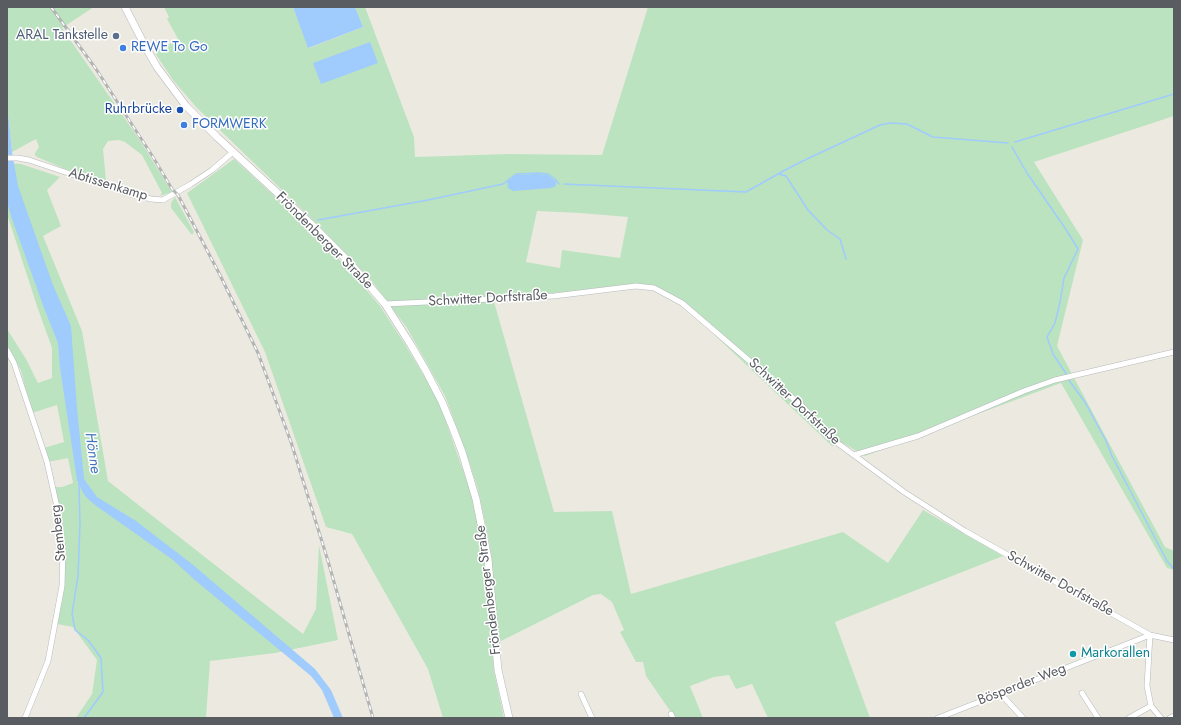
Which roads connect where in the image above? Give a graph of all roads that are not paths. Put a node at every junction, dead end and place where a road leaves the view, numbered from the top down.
1 (125, 7) edge
2 (233, 152) junction
3 (7, 158) edge
4 (385, 304) junction
5 (7, 350) edge
6 (1174, 352) edge
7 (854, 455) junction
8 (1150, 635) junction
9 (1174, 640) edge
10 (1000, 693) junction
11 (1082, 693) dead end
12 (581, 694) dead end
13 (1151, 706) junction
14 (1174, 716) edge
15 (25, 718) edge
16 (509, 718) edge
17 (592, 718) edge
18 (938, 718) edge
19 (1023, 718) edge
20 (1098, 718) edge
21 (1129, 718) edge
22 (1162, 718) edge
23 (1170, 718) edge

1 - 2 main road, Fröndenberger Straße
2 - 3 street, Abtissenkamp
2 - 4 main road, Fröndenberger Straße
4 - 7 street, Schwitter Dorfstraße
4 - 16 main road, Fröndenberger Straße
5 - 15 street, Stemberg
6 - 7 street
7 - 8 street, Schwitter Dorfstraße
8 - 9 street, Schwitter Dorfstraße
8 - 10 street, Bösperder Weg
8 - 13 street
10 - 18 street, Bösperder Weg
10 - 19 street
11 - 20 street
12 - 17 street
13 - 21 street
13 - 22 street
14 - 23 street

